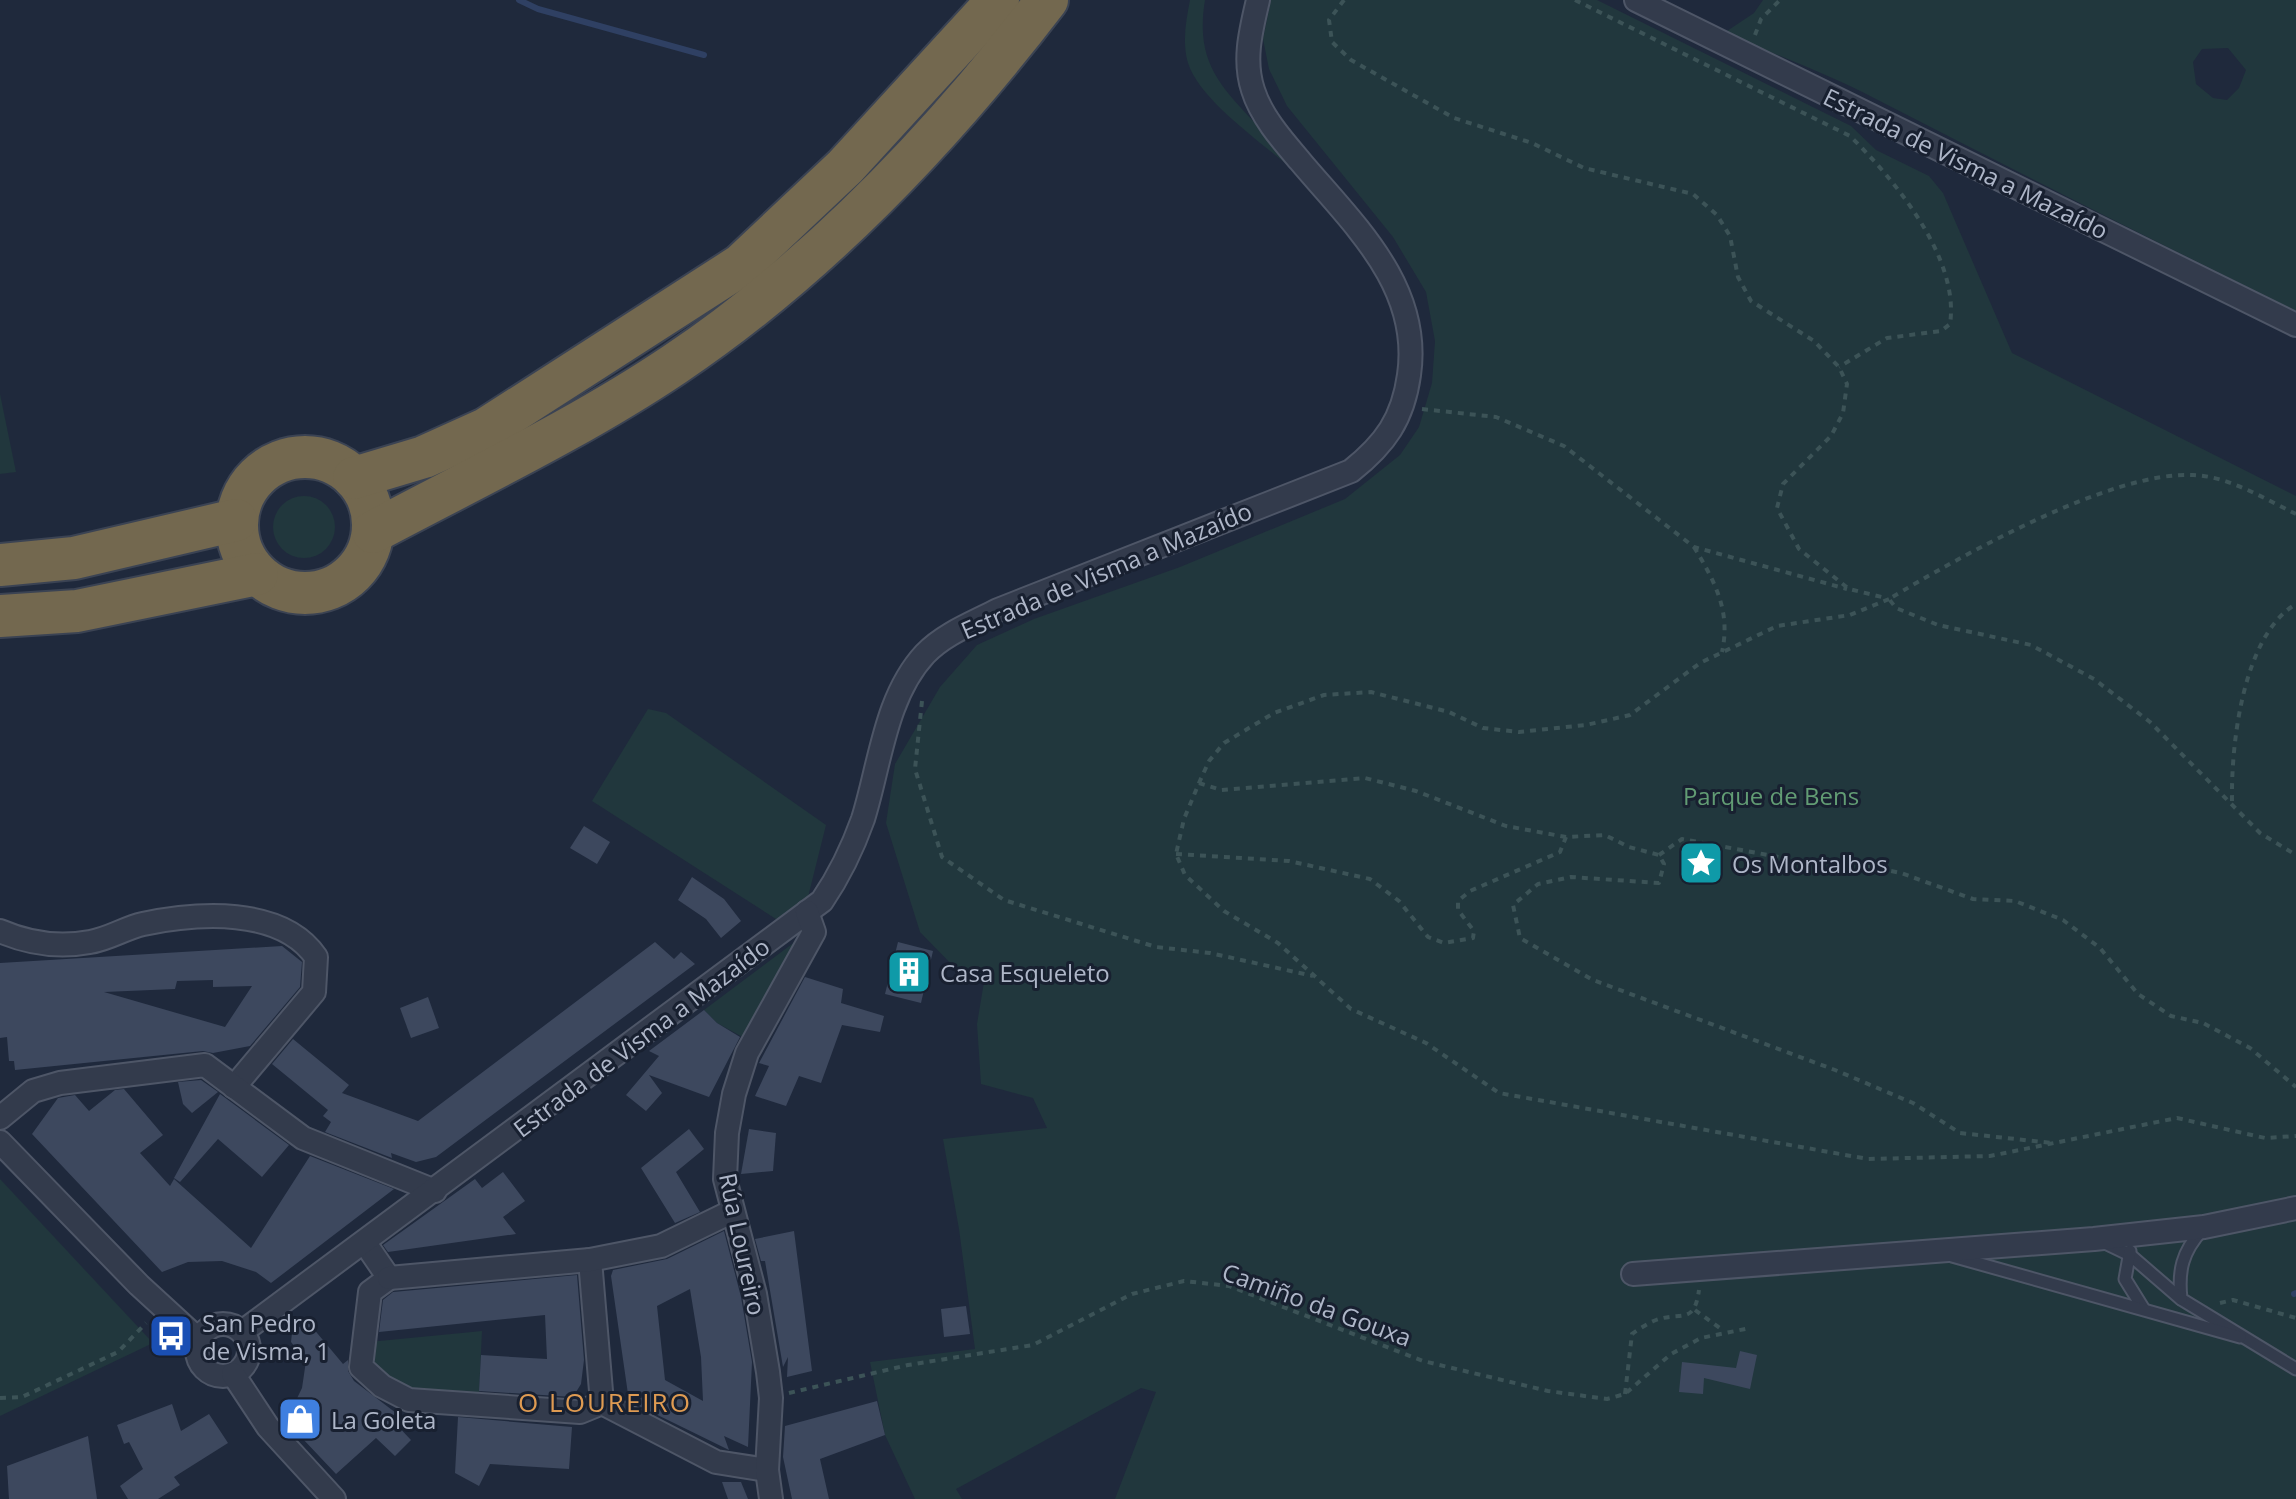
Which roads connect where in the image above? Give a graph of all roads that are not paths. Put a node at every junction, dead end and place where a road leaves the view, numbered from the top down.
1 (998, 0) edge
2 (1047, 0) edge
3 (1258, 0) edge
4 (1636, 0) edge
5 (2296, 325) edge
6 (354, 478) junction
7 (236, 520) junction
8 (373, 532) junction
9 (0, 565) edge
10 (257, 574) junction
11 (0, 616) edge
12 (807, 912) junction
13 (0, 931) edge
14 (234, 1087) junction
15 (0, 1118) edge
16 (0, 1142) edge
17 (435, 1191) junction
18 (2296, 1208) edge
19 (731, 1212) junction
20 (2204, 1227) junction
21 (365, 1243) junction
22 (2131, 1245) junction
23 (1936, 1252) junction
24 (590, 1260) junction
25 (1633, 1274) dead end
26 (389, 1278) junction
27 (2181, 1299) junction
28 (2143, 1308) junction
29 (242, 1332) junction
30 (2240, 1337) junction
31 (199, 1340) junction
32 (2296, 1369) edge
33 (233, 1374) junction
34 (602, 1403) junction
35 (767, 1470) junction
36 (334, 1499) edge
37 (771, 1499) edge

1 - 6 highway
2 - 8 highway
3 - 12 street, Estrada de Visma a Mazaído
4 - 5 street, Estrada de Visma a Mazaído
6 - 7 highway
6 - 8 highway
7 - 9 highway
7 - 10 highway
8 - 10 highway
10 - 11 highway
12 - 17 street, Estrada de Visma a Mazaído
12 - 19 street, Rúa Loureiro
13 - 14 street
14 - 15 street
14 - 17 street
16 - 31 street
17 - 21 street, Estrada de Visma a Mazaído
18 - 20 street
19 - 24 street
19 - 35 street, Rúa Loureiro
20 - 22 street
20 - 27 lane
21 - 26 street
21 - 29 street, Estrada de Visma a Mazaído
22 - 23 street
22 - 27 lane
22 - 28 lane
23 - 25 street
23 - 28 lane
24 - 26 street
24 - 34 street
26 - 34 street
27 - 30 lane
28 - 30 lane
29 - 31 street
29 - 33 street
30 - 32 lane
31 - 33 street
33 - 36 street
34 - 35 street
35 - 37 street, Rúa Loureiro

